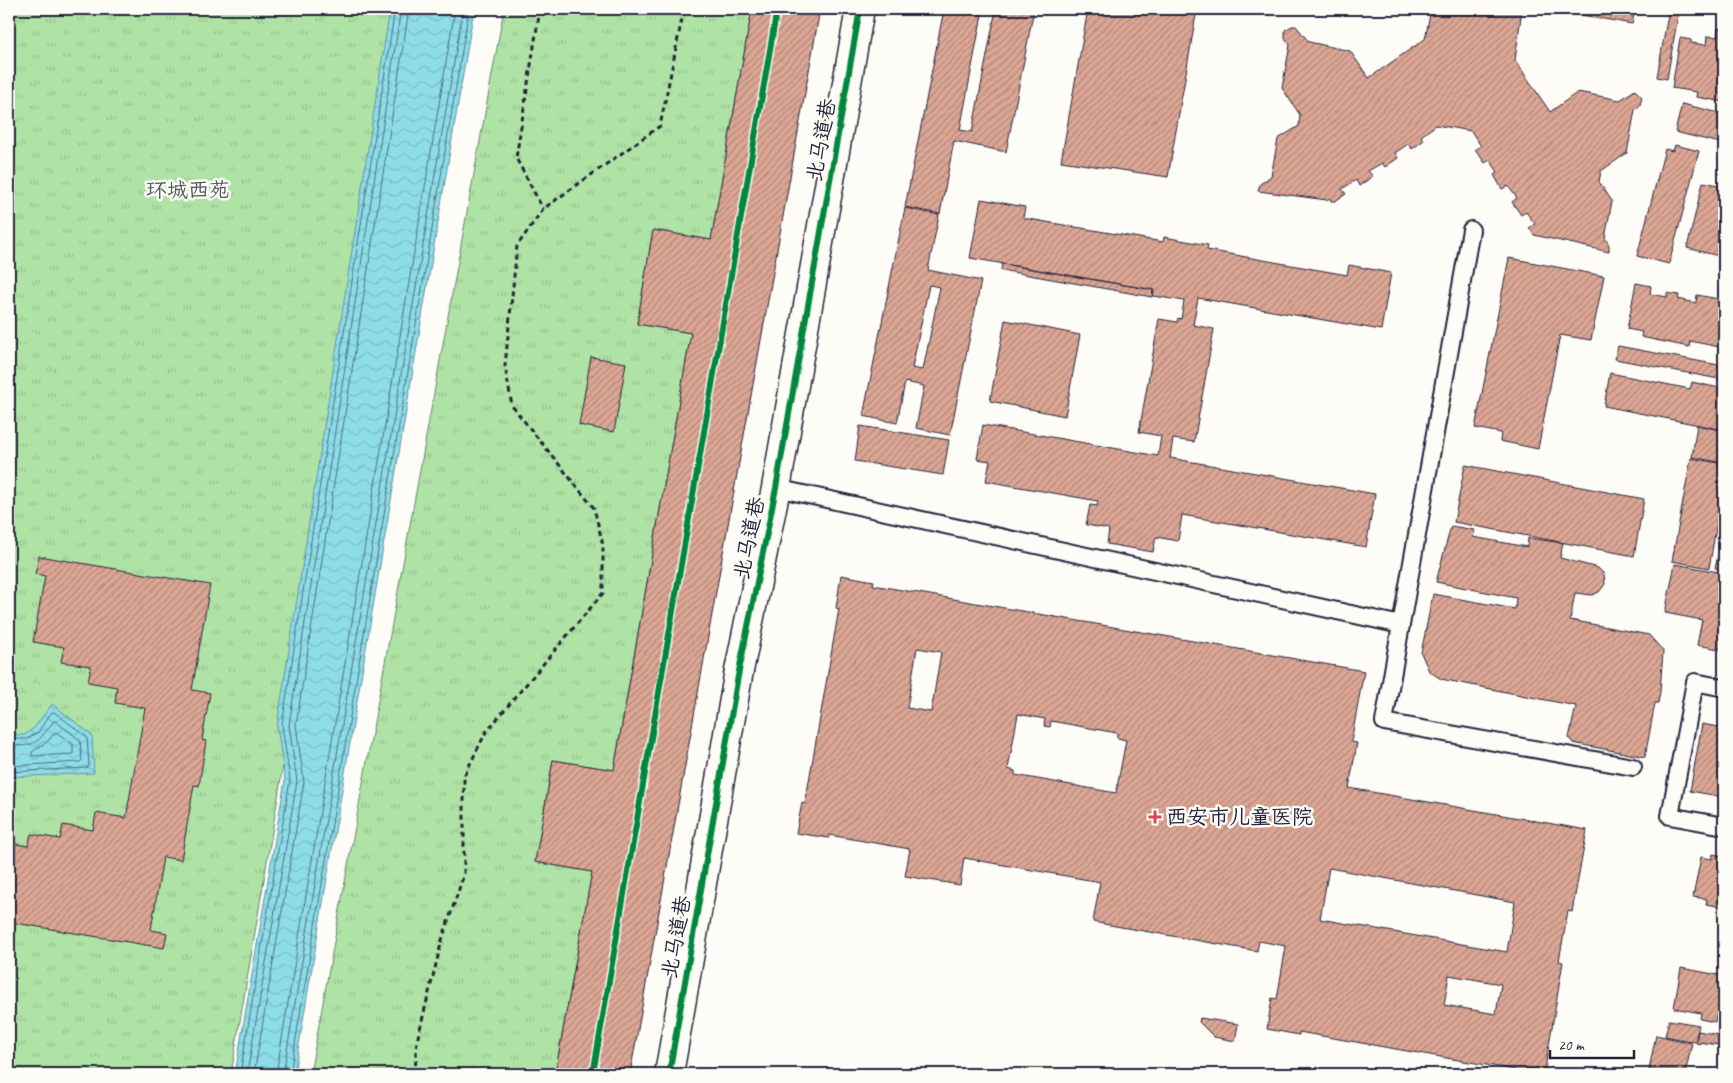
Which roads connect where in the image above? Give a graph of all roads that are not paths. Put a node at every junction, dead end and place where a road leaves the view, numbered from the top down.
1 (860, 9) edge
2 (1471, 230) dead end
3 (776, 488) junction
4 (1401, 624) junction
5 (1724, 688) edge
6 (1633, 767) dead end
7 (1724, 826) edge
8 (669, 1074) edge

1 - 3 street, 北马道巷
2 - 4 lane
3 - 4 lane
3 - 8 street, 北马道巷
4 - 6 lane
5 - 7 lane

